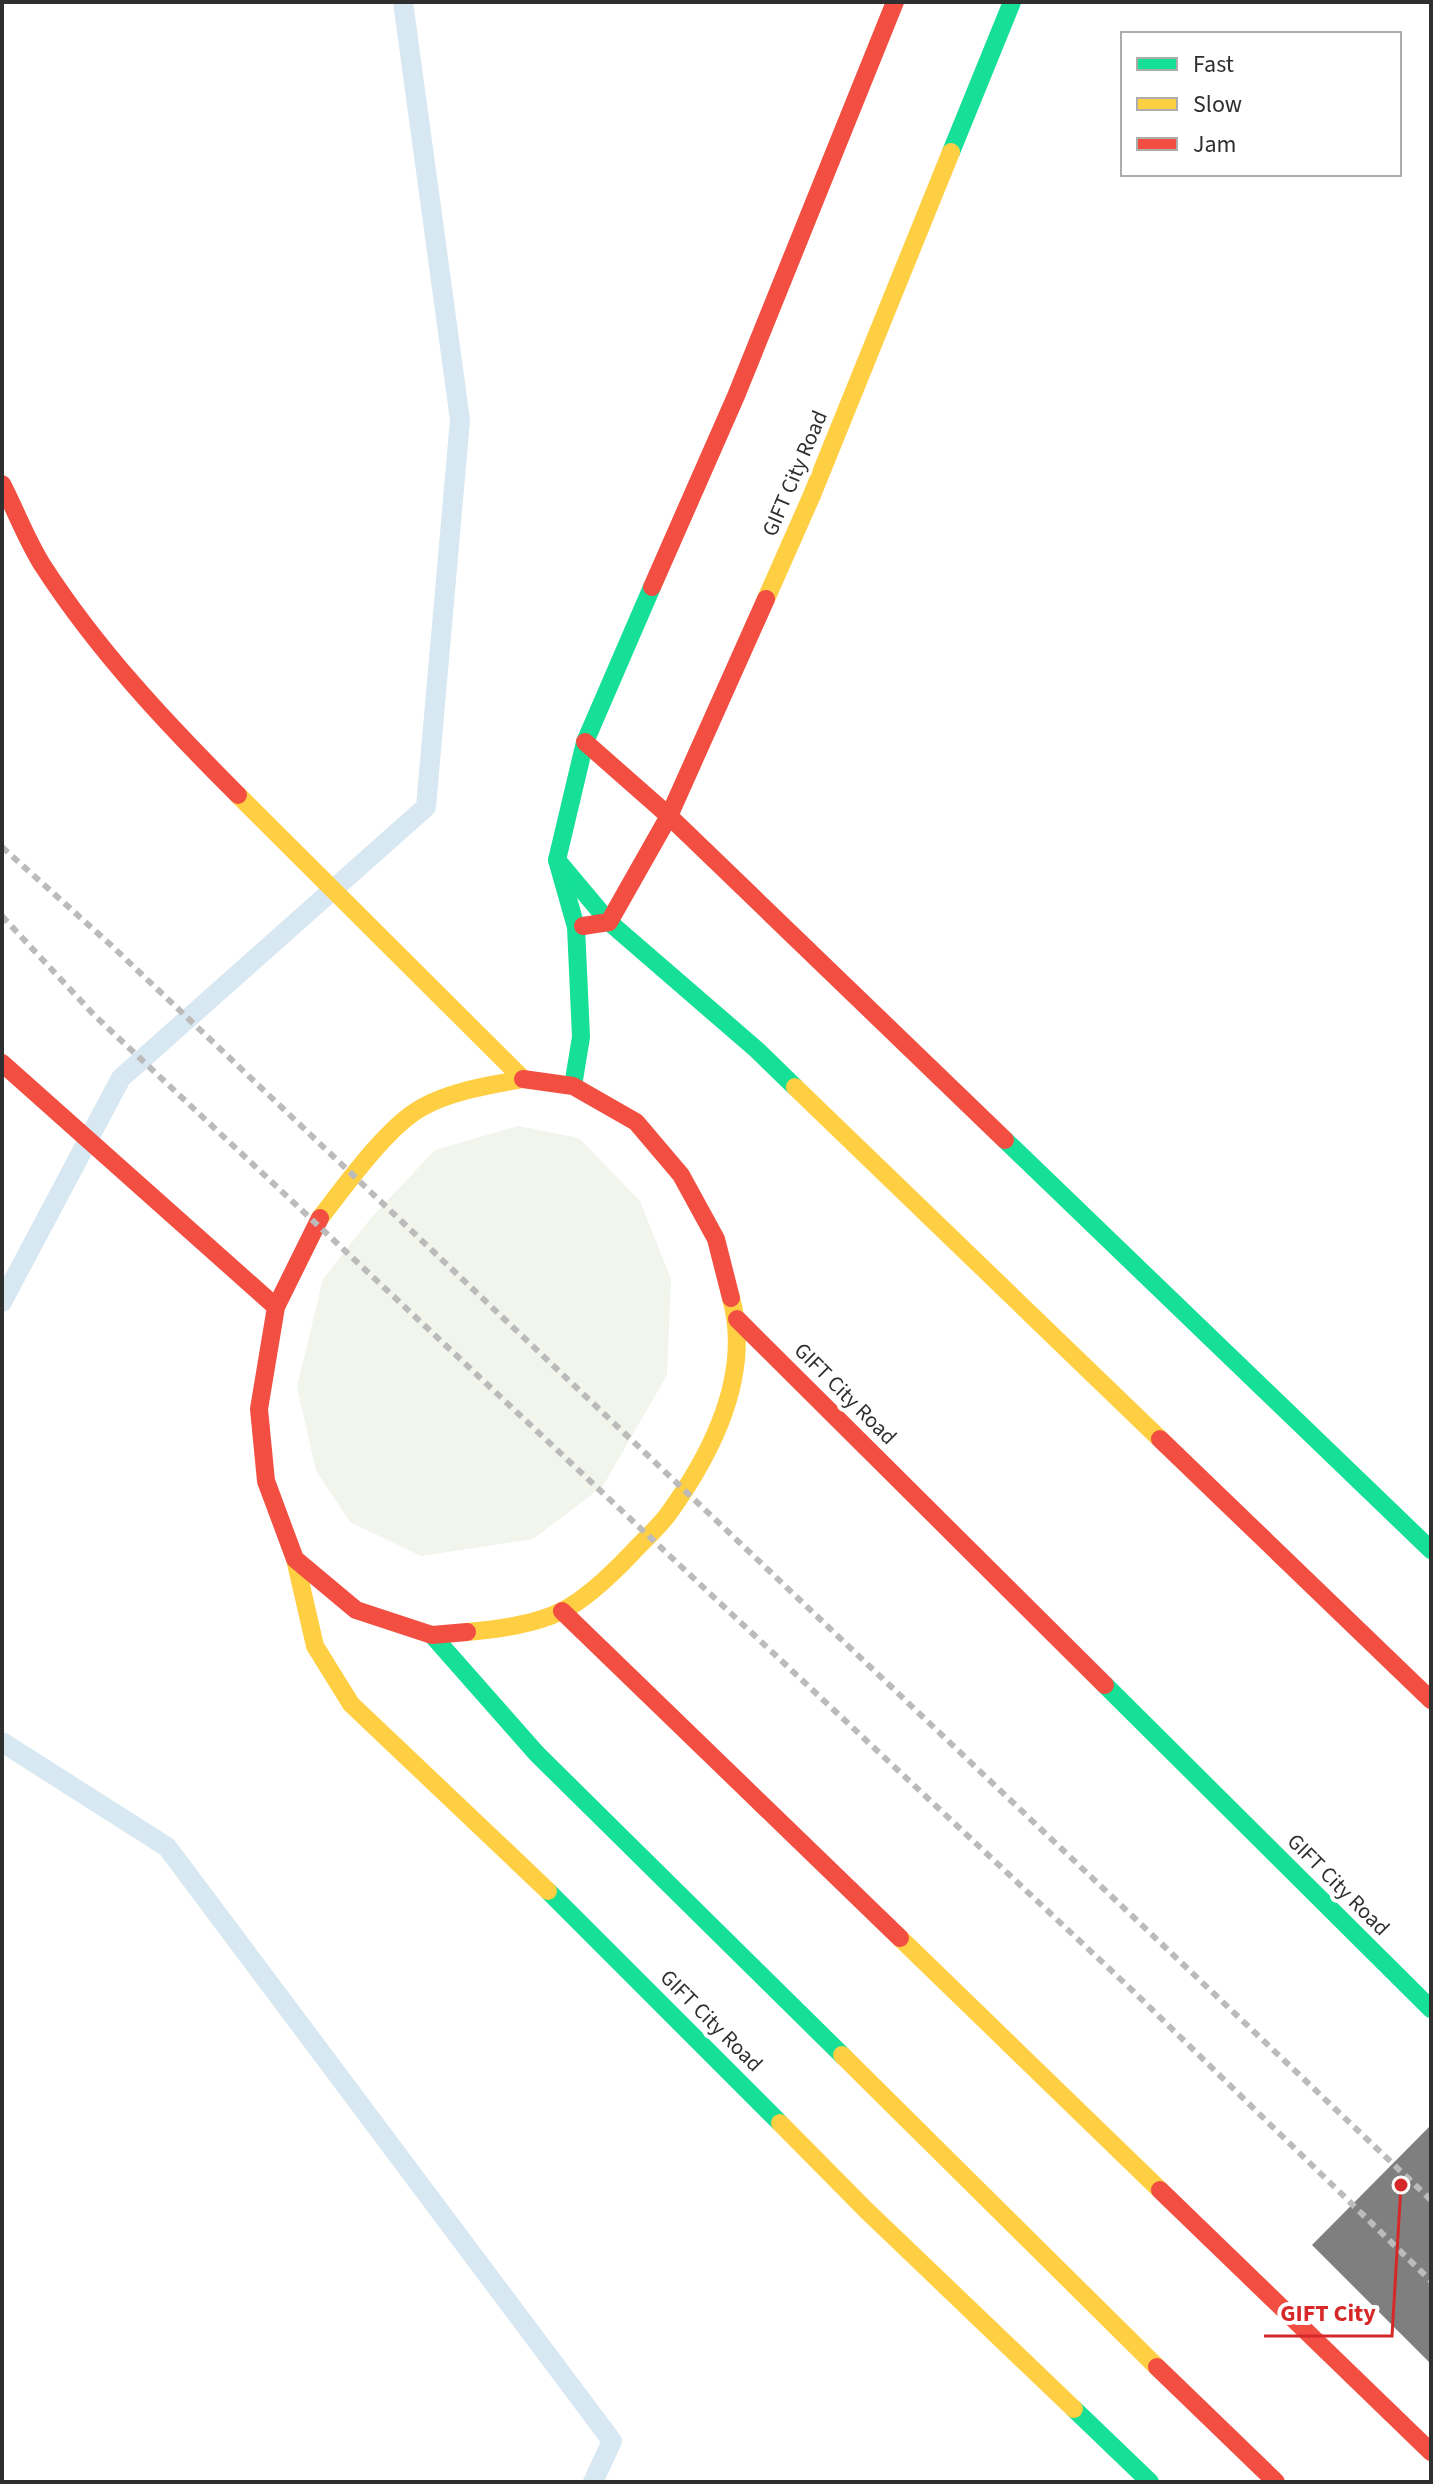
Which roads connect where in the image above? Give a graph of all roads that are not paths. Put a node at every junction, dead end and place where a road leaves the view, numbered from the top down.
1 (895, 2) edge
2 (1012, 2) edge
3 (2, 484) edge
4 (585, 742) junction
5 (669, 816) junction
6 (557, 860) junction
7 (609, 922) junction
8 (576, 927) junction
9 (2, 1063) edge
10 (523, 1079) junction
11 (573, 1086) junction
12 (276, 1307) junction
13 (737, 1319) junction
14 (1431, 1550) edge
15 (295, 1559) junction
16 (562, 1611) junction
17 (432, 1635) junction
18 (1431, 1700) edge
19 (1431, 2009) edge
20 (1431, 2452) edge
21 (1150, 2482) edge
22 (1276, 2482) edge

1 - 4 street
2 - 5 street, GIFT City Road
3 - 10 street
4 - 5 street
4 - 6 street
5 - 7 street, GIFT City Road
5 - 14 street
6 - 7 street
6 - 8 street
7 - 8 street
7 - 18 street
8 - 11 street
9 - 12 street
10 - 11 street, GIFT City Road
10 - 12 street, GIFT City Road
11 - 13 street
12 - 15 street, GIFT City Road
13 - 16 street
13 - 19 street, GIFT City Road
15 - 17 street
15 - 21 street, GIFT City Road
16 - 17 street
16 - 20 street
17 - 22 street

